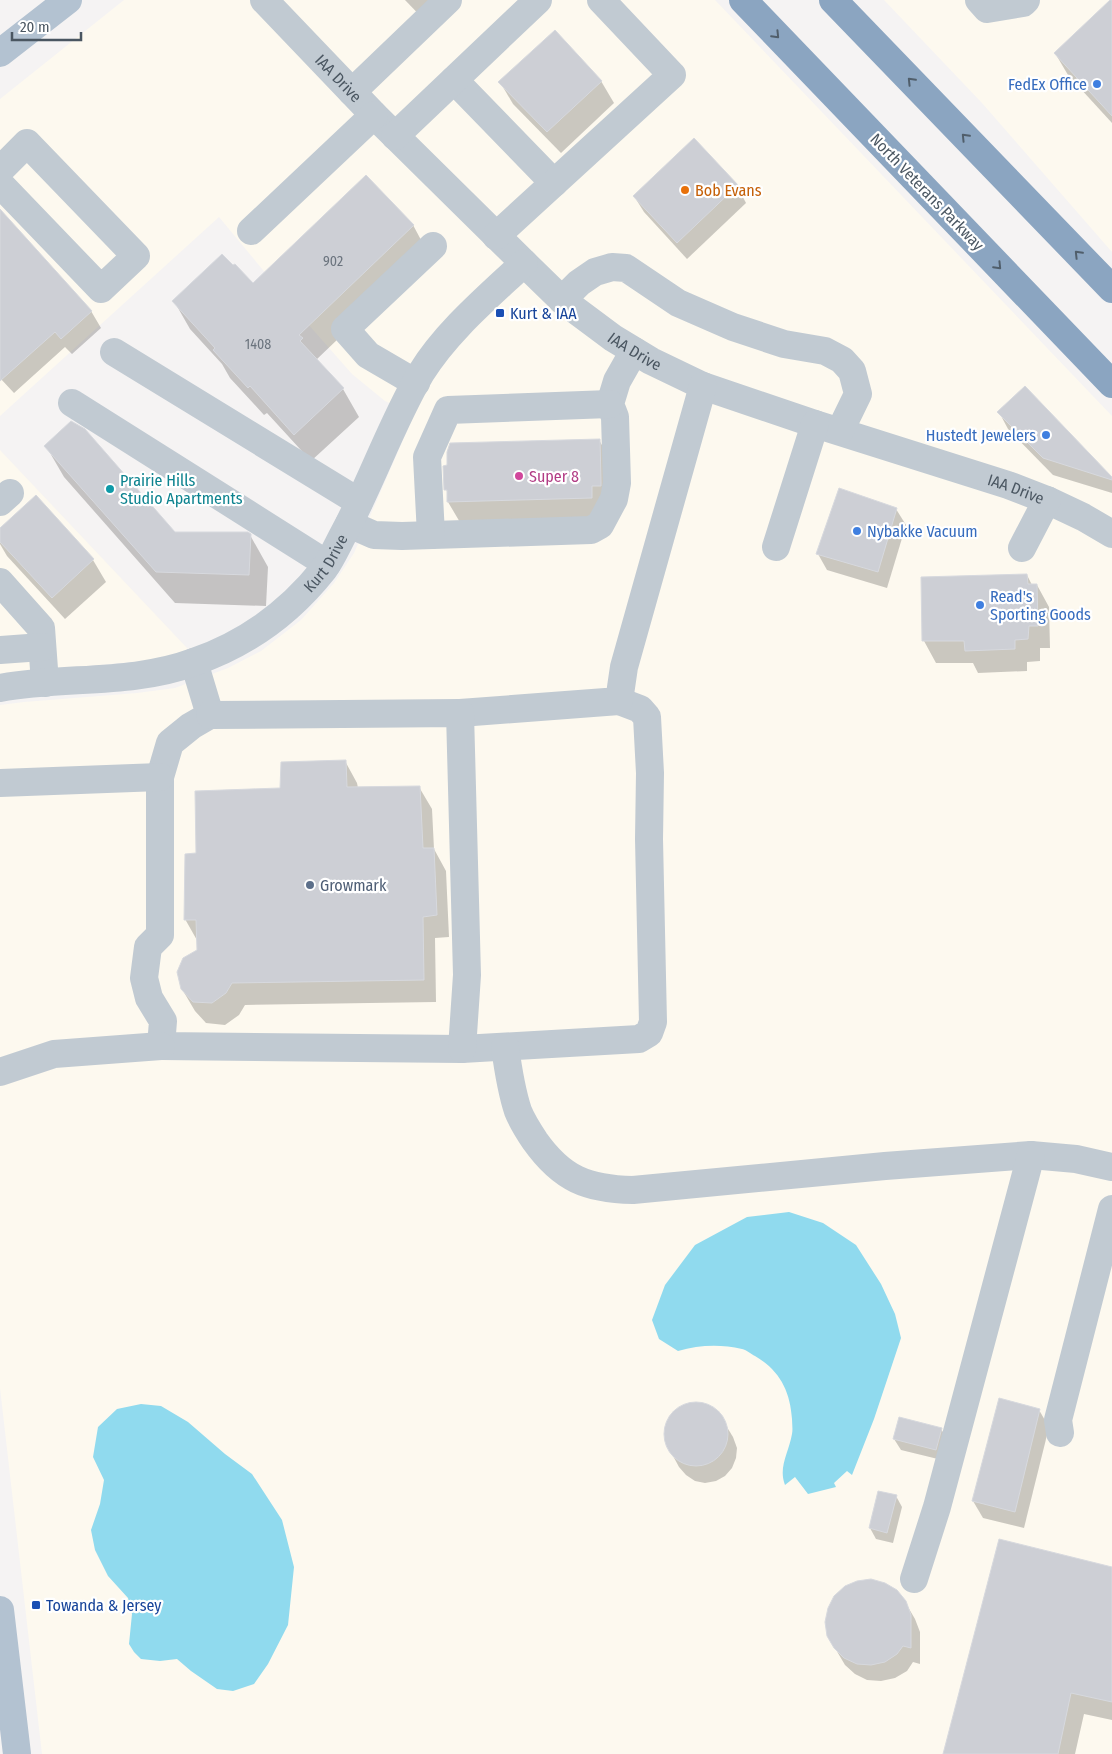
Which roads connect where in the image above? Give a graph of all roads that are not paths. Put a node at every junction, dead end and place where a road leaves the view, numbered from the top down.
1 (68, 0) edge
2 (448, 0) edge
3 (538, 0) edge
4 (601, 0) edge
5 (743, 0) edge
6 (833, 0) edge
7 (978, 0) edge
8 (1026, 0) edge
9 (270, 2) edge
10 (0, 53) edge
11 (454, 80) junction
12 (352, 92) junction
13 (374, 115) junction
14 (395, 136) junction
15 (0, 170) edge
16 (554, 183) junction
17 (0, 184) edge
18 (251, 231) dead end
19 (496, 236) junction
20 (433, 246) dead end
21 (524, 263) junction
22 (1112, 289) edge
23 (562, 300) junction
24 (634, 351) junction
25 (114, 352) dead end
26 (416, 383) junction
27 (1112, 384) edge
28 (703, 386) junction
29 (72, 403) dead end
30 (610, 404) junction
31 (828, 428) junction
32 (1048, 500) junction
33 (354, 513) junction
34 (1112, 534) edge
35 (431, 536) junction
36 (776, 547) dead end
37 (1022, 548) dead end
38 (327, 564) junction
39 (0, 582) edge
40 (42, 647) junction
41 (0, 650) edge
42 (194, 662) junction
43 (45, 683) junction
44 (0, 688) edge
45 (620, 701) junction
46 (460, 713) junction
47 (210, 715) junction
48 (160, 777) junction
49 (0, 783) edge
50 (161, 1046) junction
51 (505, 1047) junction
52 (462, 1049) junction
53 (0, 1072) edge
54 (1031, 1155) junction
55 (1112, 1168) edge
56 (1112, 1209) edge
57 (1060, 1433) dead end
58 (914, 1580) dead end
59 (0, 1610) edge
60 (17, 1754) edge

1 - 10 main road
2 - 12 street
3 - 11 street
4 - 16 street
5 -> 27 highway, North Veterans Parkway
22 -> 6 highway
7 - 8 street
9 - 12 street, IAA Drive
11 - 14 street
11 - 16 street
12 - 13 street, IAA Drive
13 - 14 street, IAA Drive
13 - 18 street
14 - 19 street, IAA Drive
15 - 17 street
16 - 19 street
19 - 21 street, IAA Drive
20 - 26 street
21 - 23 street, IAA Drive
21 - 26 street, Kurt Drive
23 - 24 street, IAA Drive
23 - 31 street
24 - 28 street, IAA Drive
24 - 30 street
25 - 33 street
26 - 33 street, Kurt Drive
28 - 31 street, IAA Drive
28 - 45 street
29 - 38 street
30 - 35 street
30 - 35 street
31 - 32 street, IAA Drive
31 - 36 street
32 - 34 street, IAA Drive
32 - 37 street
33 - 35 street
33 - 38 street, Kurt Drive
38 - 42 street, Kurt Drive
39 - 40 street
40 - 41 street
40 - 43 street
42 - 43 street, Kurt Drive
42 - 47 street
43 - 44 street, Kurt Drive
45 - 46 street
45 - 51 street
46 - 47 street
46 - 52 street
47 - 48 street
48 - 49 street
48 - 50 street
50 - 52 street
50 - 53 street
51 - 52 street
51 - 54 street
54 - 55 street
54 - 58 street
56 - 57 street
59 - 60 main road

